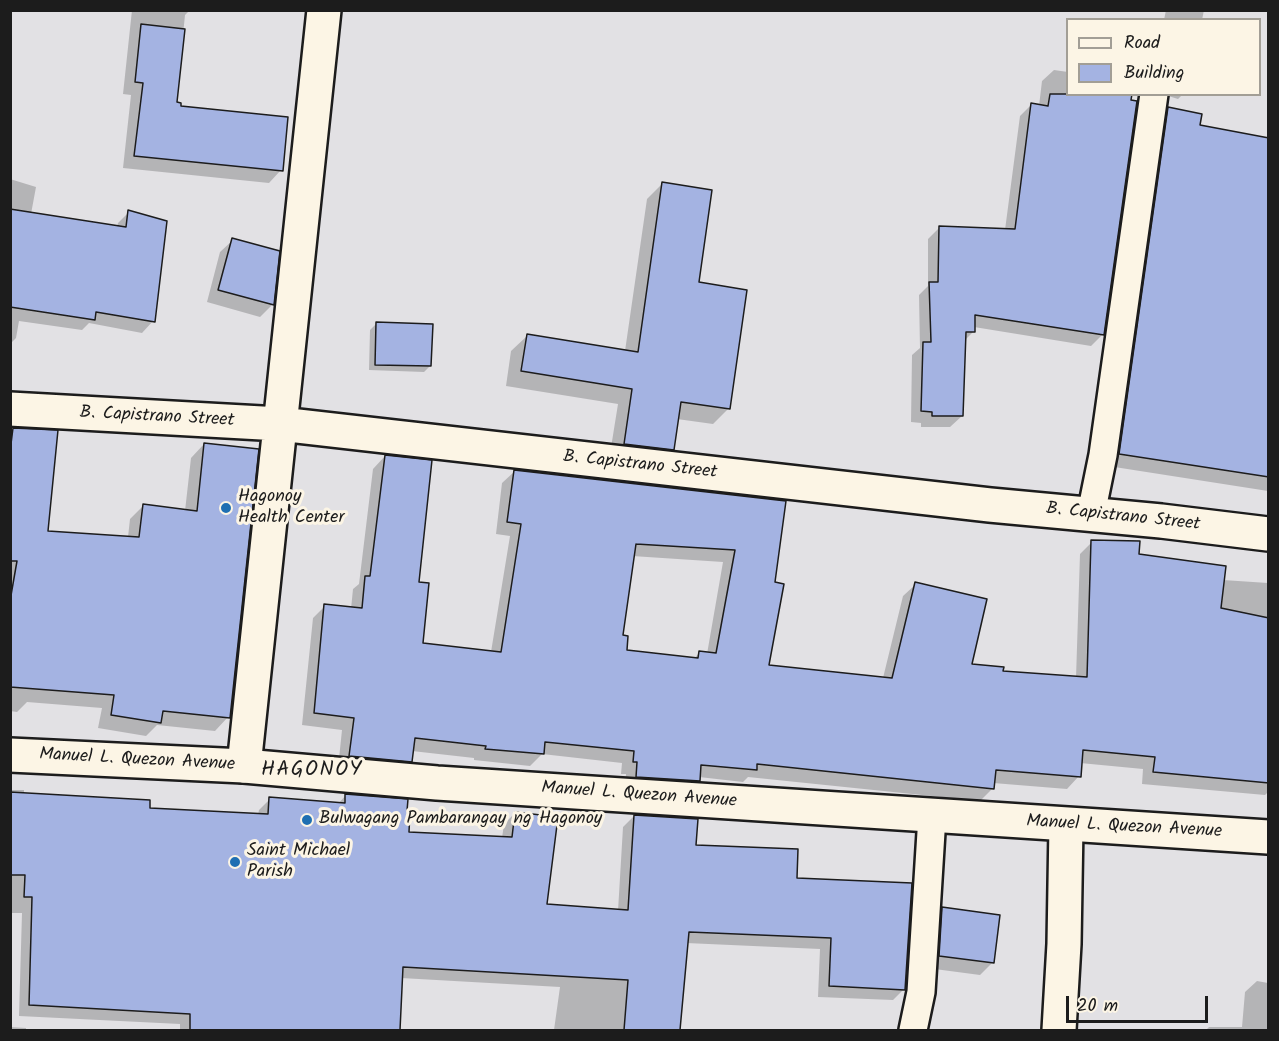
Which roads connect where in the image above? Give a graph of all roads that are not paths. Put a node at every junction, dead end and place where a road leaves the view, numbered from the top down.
1 (324, 10) edge
2 (1154, 96) edge
3 (10, 409) edge
4 (280, 424) junction
5 (1091, 514) junction
6 (1269, 534) edge
7 (10, 755) edge
8 (244, 766) junction
9 (932, 816) junction
10 (1066, 825) junction
11 (1269, 837) edge
12 (913, 1030) edge
13 (1059, 1030) edge

1 - 4 street
2 - 5 lane
3 - 4 street, B. Capistrano Street
4 - 5 street, B. Capistrano Street
4 - 8 street
5 - 6 street, B. Capistrano Street
7 - 8 street, Manuel L. Quezon Avenue
8 - 9 street, Manuel L. Quezon Avenue
9 - 10 street, Manuel L. Quezon Avenue
9 - 12 lane
10 - 11 street, Manuel L. Quezon Avenue
10 - 13 street

